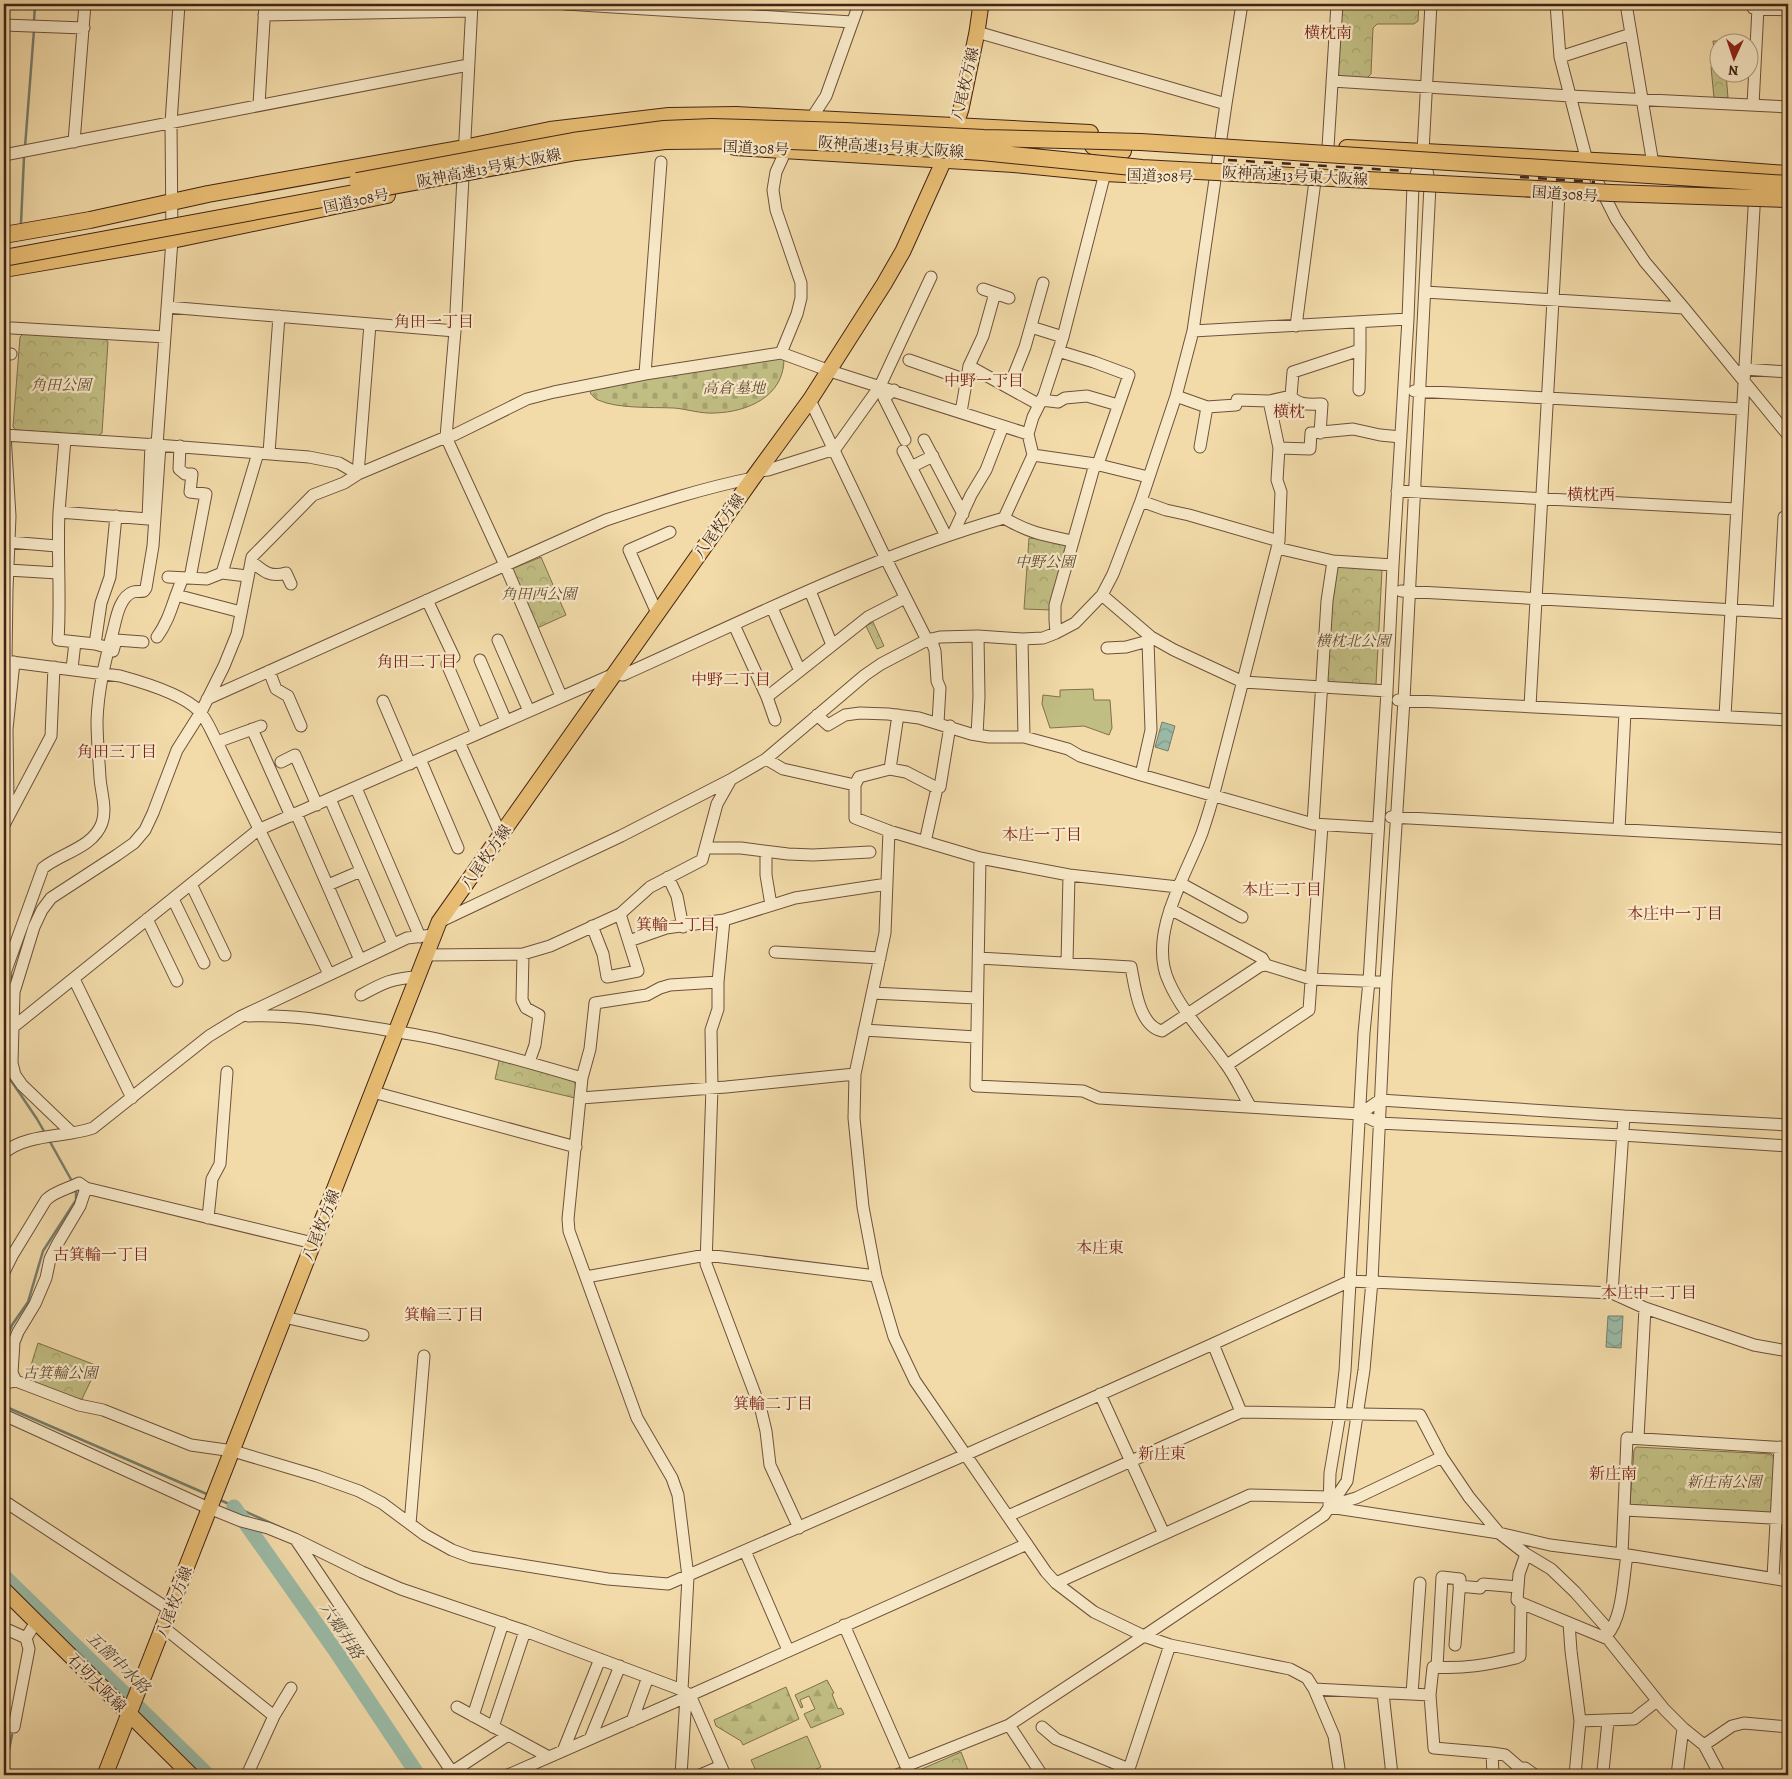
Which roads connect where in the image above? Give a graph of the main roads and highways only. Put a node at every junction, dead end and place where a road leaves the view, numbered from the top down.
1 (981, 4) edge
2 (955, 126) junction
3 (1000, 128) junction
4 (1123, 154) junction
5 (944, 160) junction
6 (1014, 164) junction
7 (1613, 172) junction
8 (1788, 174) edge
9 (1788, 184) edge
10 (1537, 189) junction
11 (1788, 199) edge
12 (1788, 206) edge
13 (4, 235) edge
14 (4, 247) edge
15 (4, 258) edge
16 (4, 269) edge
17 (4, 1590) edge
18 (133, 1706) junction
19 (105, 1775) edge
20 (191, 1775) edge

1 - 2 main road, 八尾枚方線
2 - 3 highway, 国道308号
2 - 5 main road, 八尾枚方線
2 - 13 highway, 国道308号
3 - 4 highway
3 - 8 highway, 国道308号
4 - 6 highway
4 - 7 highway, bridge
4 - 10 highway, bridge
5 - 6 highway, 国道308号
5 - 16 highway, 国道308号
5 - 18 main road, 八尾枚方線
6 - 12 highway, 国道308号
7 - 9 highway, 阪神高速13号東大阪線, bridge
7 - 14 highway, 阪神高速13号東大阪線, bridge
10 - 11 highway, 阪神高速13号東大阪線, bridge
10 - 15 highway, 阪神高速13号東大阪線, bridge
17 - 18 main road, 石切大阪線
18 - 19 main road, 八尾枚方線
18 - 20 main road, 石切大阪線

